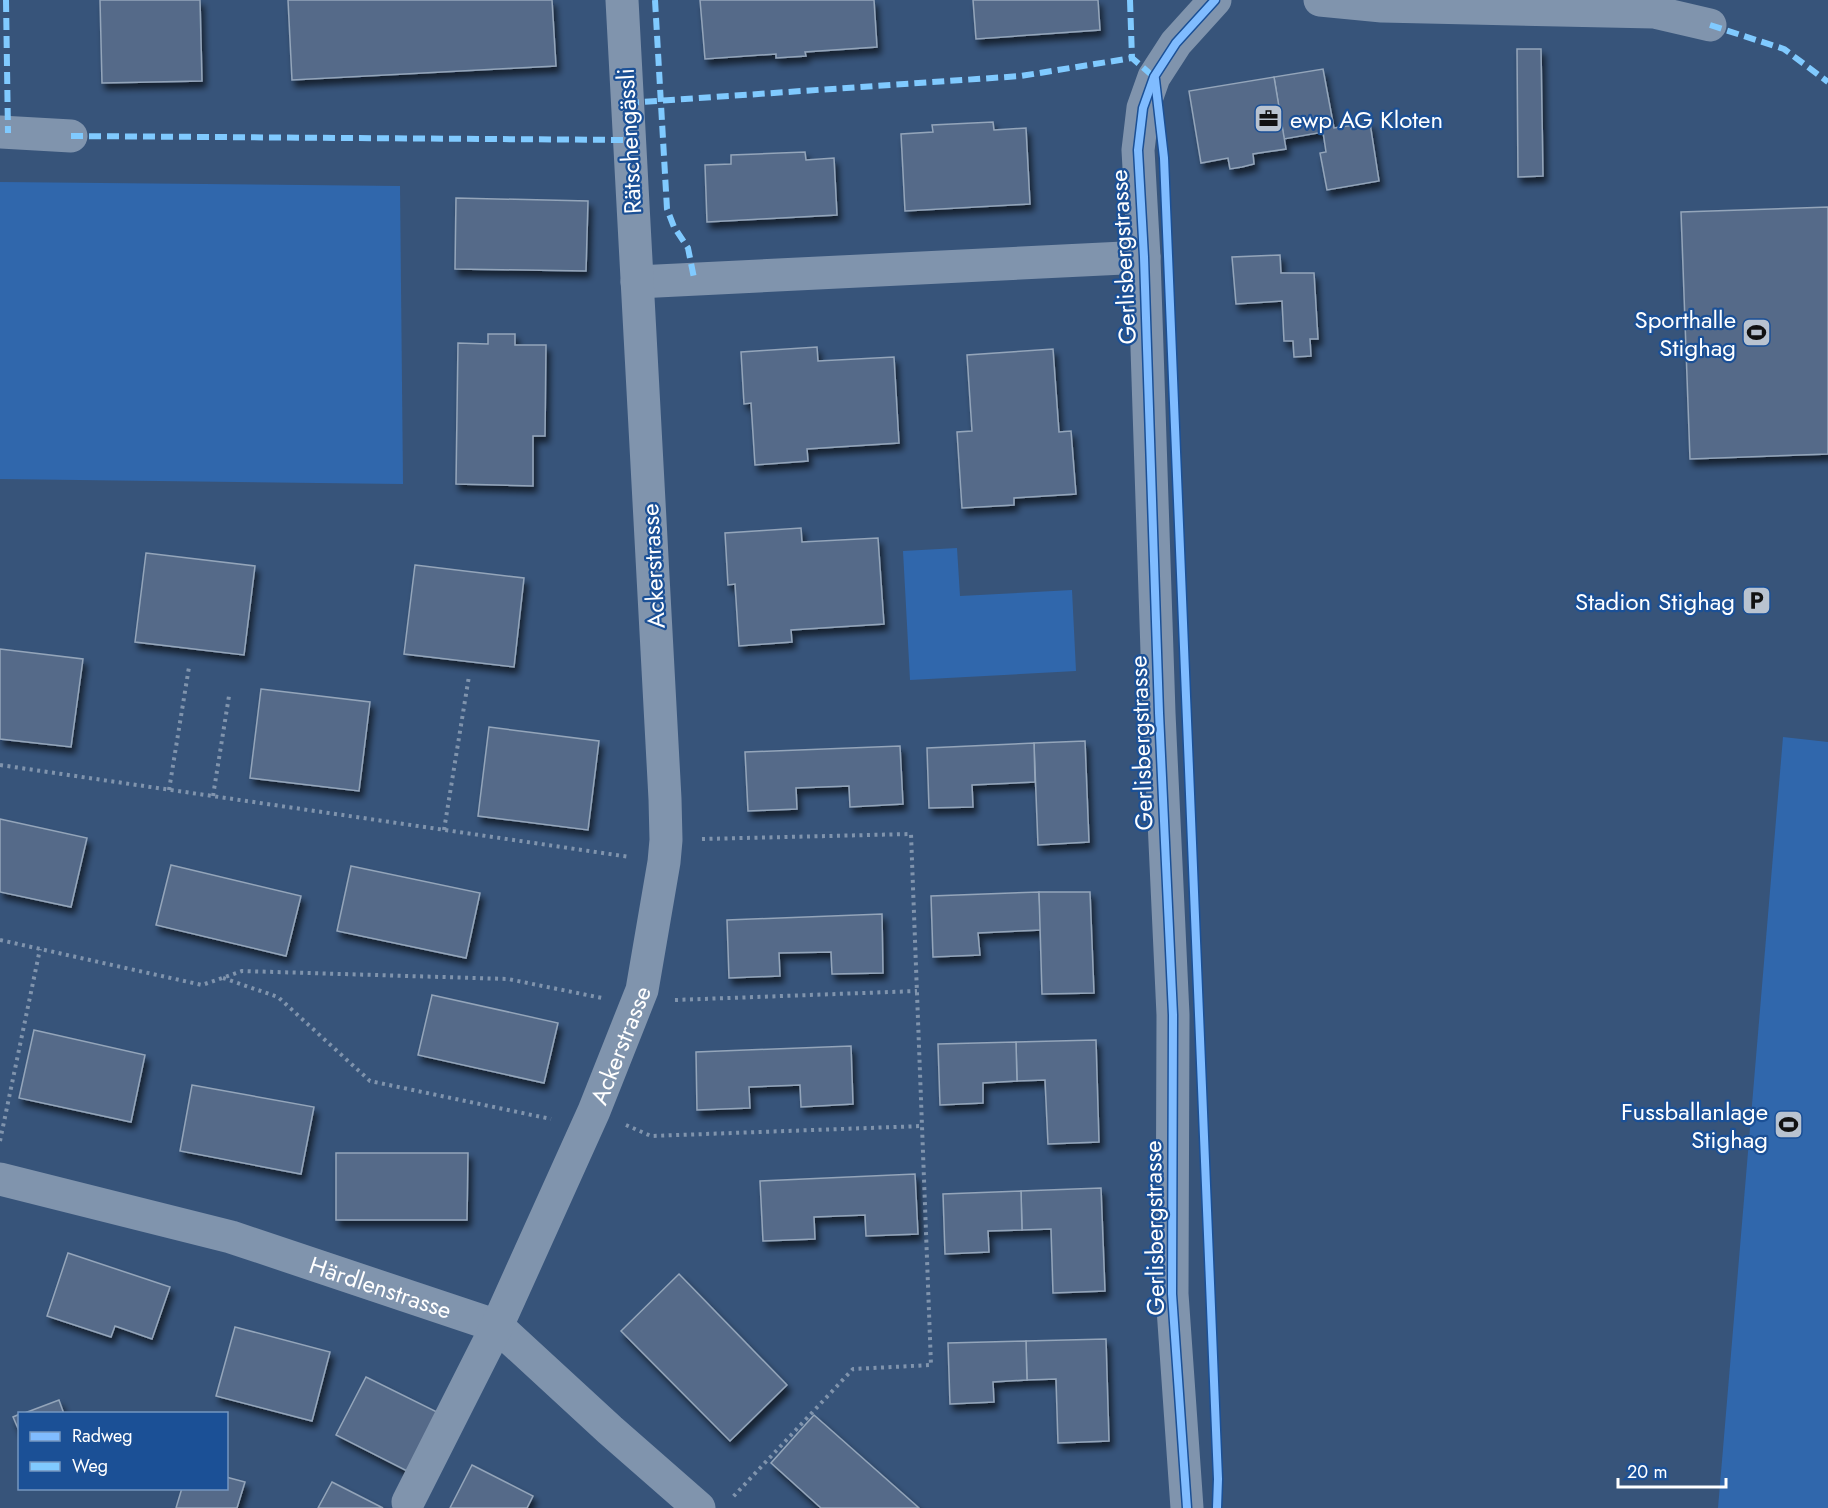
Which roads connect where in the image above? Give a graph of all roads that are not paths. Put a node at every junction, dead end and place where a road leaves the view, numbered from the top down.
1 (622, 0) edge
2 (1215, 0) edge
3 (1320, 0) edge
4 (1710, 25) dead end
5 (0, 132) edge
6 (71, 136) dead end
7 (1144, 257) junction
8 (637, 282) junction
9 (0, 1179) edge
10 (497, 1326) junction
11 (408, 1502) dead end
12 (699, 1508) edge
13 (1187, 1508) edge

1 - 8 street, Rätschengässli
2 - 7 street, Gerlisbergstrasse
3 - 4 street
5 - 6 street
7 - 8 street
7 - 13 street, Gerlisbergstrasse
8 - 10 street, Ackerstrasse
9 - 10 street, Härdlenstrasse
10 - 11 street, Ackerstrasse
10 - 12 street, Härdlenstrasse

